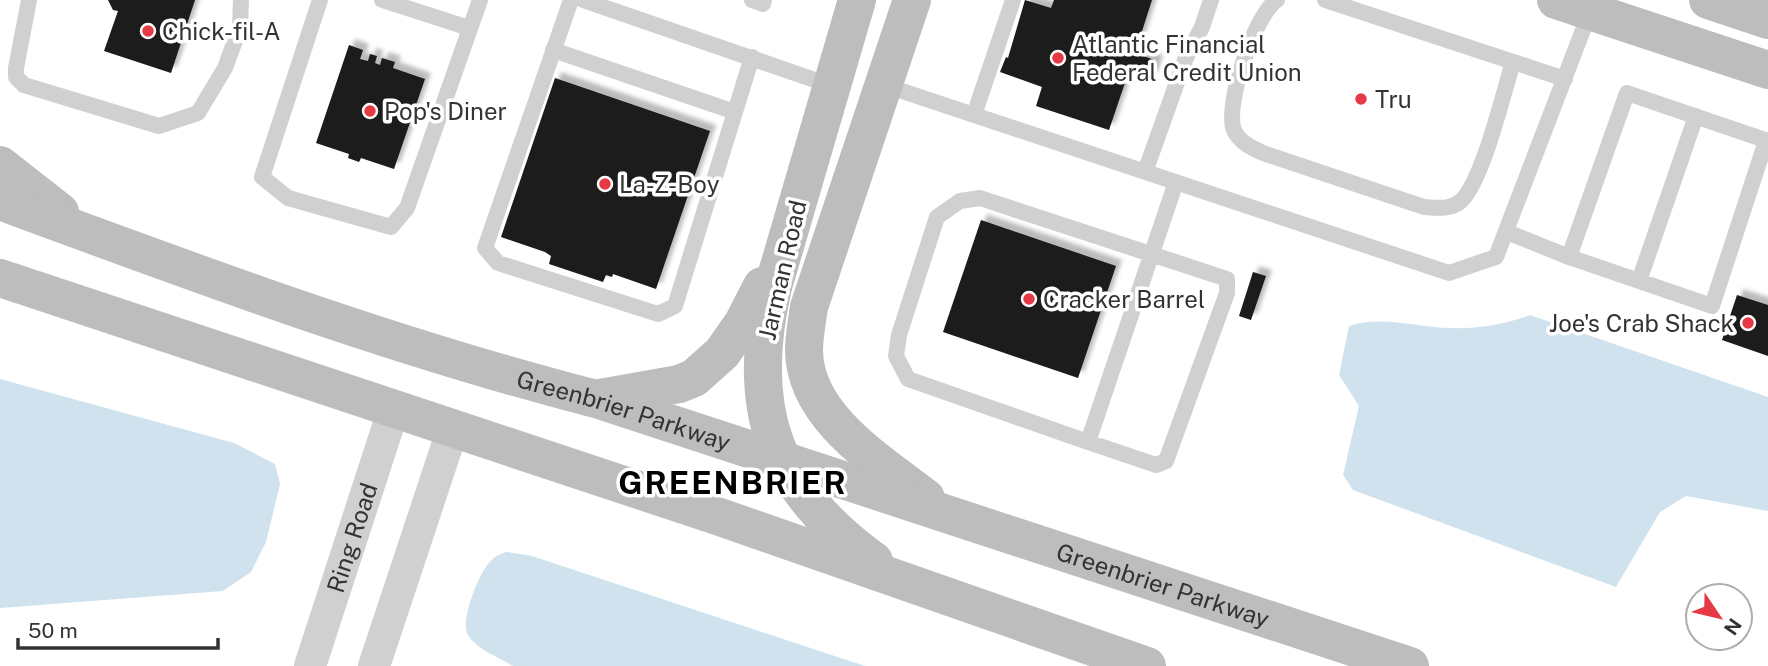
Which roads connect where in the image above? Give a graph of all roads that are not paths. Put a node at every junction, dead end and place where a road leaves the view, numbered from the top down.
1 (29, 0) edge
2 (241, 0) edge
3 (320, 0) edge
4 (382, 0) edge
5 (480, 0) edge
6 (571, 0) edge
7 (583, 0) edge
8 (752, 0) edge
9 (765, 0) edge
10 (857, 0) edge
11 (912, 0) edge
12 (1013, 0) edge
13 (1210, 0) edge
14 (1277, 0) edge
15 (1325, 0) edge
16 (1707, 0) edge
17 (1580, 4) edge
18 (1768, 20) edge
19 (469, 28) junction
20 (553, 50) junction
21 (752, 57) junction
22 (1513, 62) junction
23 (1768, 69) edge
24 (1565, 79) junction
25 (884, 85) junction
26 (832, 86) junction
27 (735, 112) junction
28 (974, 115) junction
29 (1696, 116) junction
30 (1767, 141) edge
31 (0, 165) edge
32 (1145, 172) junction
33 (1176, 182) junction
34 (0, 201) edge
35 (1507, 232) junction
36 (89, 234) junction
37 (788, 234) junction
38 (1153, 254) junction
39 (1569, 257) junction
40 (0, 278) edge
41 (1639, 281) junction
42 (596, 398) junction
43 (394, 408) junction
44 (453, 428) junction
45 (1087, 442) junction
46 (780, 458) junction
47 (947, 514) junction
48 (898, 579) junction
49 (310, 666) edge
50 (374, 666) edge
51 (1147, 666) edge
52 (1410, 666) edge

1 - 2 lane
3 - 19 lane
4 - 19 lane
5 - 19 lane
6 - 20 lane
7 - 21 lane
8 - 9 lane
10 - 26 main road, Jarman Road
11 - 25 main road, Jarman Road
12 - 28 lane
13 - 32 lane
14 - 22 lane
15 - 22 lane
16 - 18 main road
17 - 23 main road
17 - 24 lane
20 - 27 lane
20 - 27 lane
21 - 26 lane
21 - 27 lane
22 - 24 lane
24 - 35 lane
25 - 28 lane
25 - 47 main road, Jarman Road
26 - 37 main road, Jarman Road
28 - 32 lane
29 - 30 lane
29 - 39 lane
29 - 41 lane
30 - 41 lane
31 - 36 main road
32 - 33 lane
33 - 35 lane
33 - 38 lane
34 - 36 main road, Greenbrier Parkway
35 - 39 lane
36 - 42 main road, Greenbrier Parkway
37 - 42 main road
37 - 46 main road, Jarman Road
38 - 45 lane
38 - 45 lane
38 - 45 lane
39 - 41 lane
40 - 43 main road
42 - 46 main road, Greenbrier Parkway
43 - 44 main road
43 - 49 street, Ring Road
44 - 48 main road
44 - 50 street
46 - 47 main road, Greenbrier Parkway
46 - 48 main road, Jarman Road
47 - 52 main road, Greenbrier Parkway
48 - 51 main road

